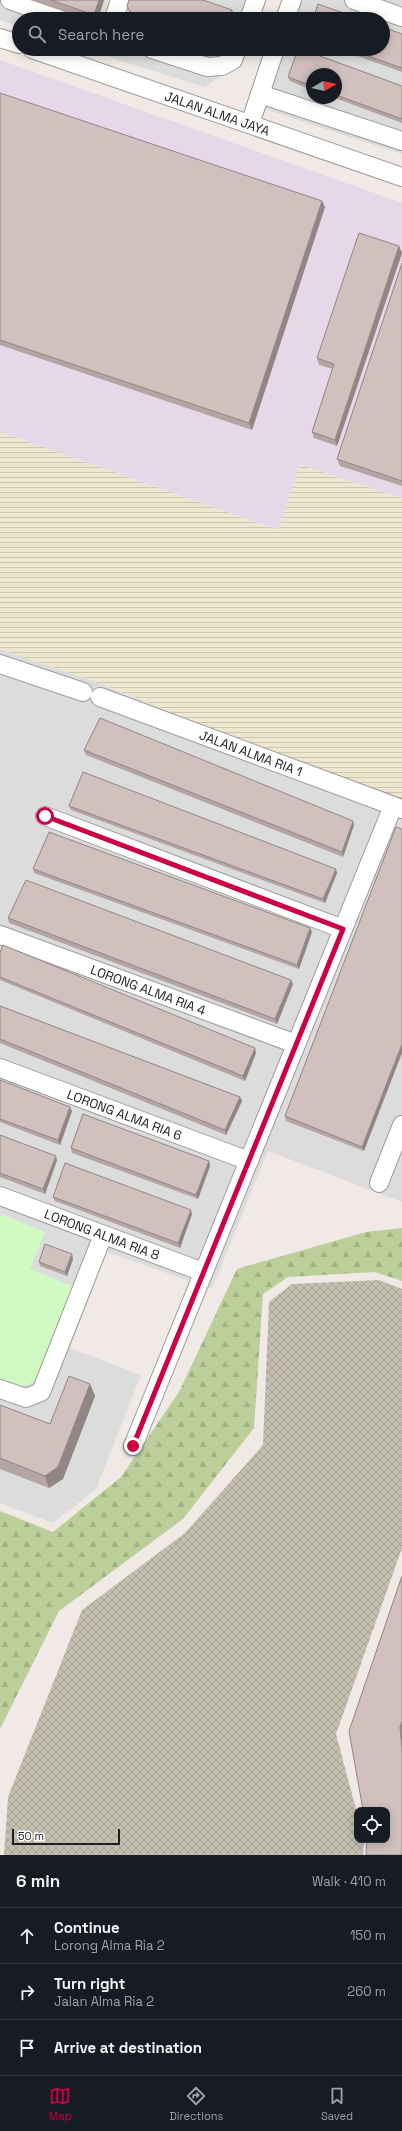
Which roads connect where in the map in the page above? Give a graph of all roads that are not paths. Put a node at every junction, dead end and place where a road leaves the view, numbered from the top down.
1 (10, 0) edge
2 (120, 0) edge
3 (256, 0) edge
4 (292, 0) edge
5 (354, 0) edge
6 (44, 12) edge
7 (116, 12) edge
8 (253, 12) edge
9 (288, 12) edge
10 (388, 12) edge
11 (390, 13) edge
12 (402, 17) edge
13 (0, 38) edge
14 (12, 42) edge
15 (52, 56) edge
16 (172, 56) edge
17 (235, 56) edge
18 (273, 56) edge
19 (260, 94) junction
20 (250, 124) junction
21 (402, 141) edge
22 (402, 177) edge
23 (0, 664) edge
24 (83, 692) dead end
25 (100, 698) dead end
26 (398, 807) edge
27 (45, 816) dead end
28 (343, 929) junction
29 (0, 935) edge
30 (296, 1044) junction
31 (0, 1068) edge
32 (402, 1125) edge
33 (249, 1161) junction
34 (379, 1183) dead end
35 (0, 1197) edge
36 (103, 1235) junction
37 (203, 1272) junction
38 (0, 1389) edge
39 (133, 1446) dead end

1 - 6 street
2 - 7 street
3 - 8 street
4 - 9 street
5 - 10 street
11 - 12 street
13 - 14 street
15 - 20 street, JALAN ALMA JAYA
16 - 17 street
18 - 19 street
19 - 20 street
19 - 21 street
20 - 22 street, JALAN ALMA JAYA
23 - 24 street
25 - 26 street, JALAN ALMA RIA 1
26 - 28 street
27 - 28 street
28 - 30 street
29 - 30 street, LORONG ALMA RIA 4
30 - 33 street
31 - 33 street, LORONG ALMA RIA 6
32 - 34 street
33 - 37 street
35 - 36 street, LORONG ALMA RIA 8
36 - 37 street, LORONG ALMA RIA 8
36 - 38 street
37 - 39 street

